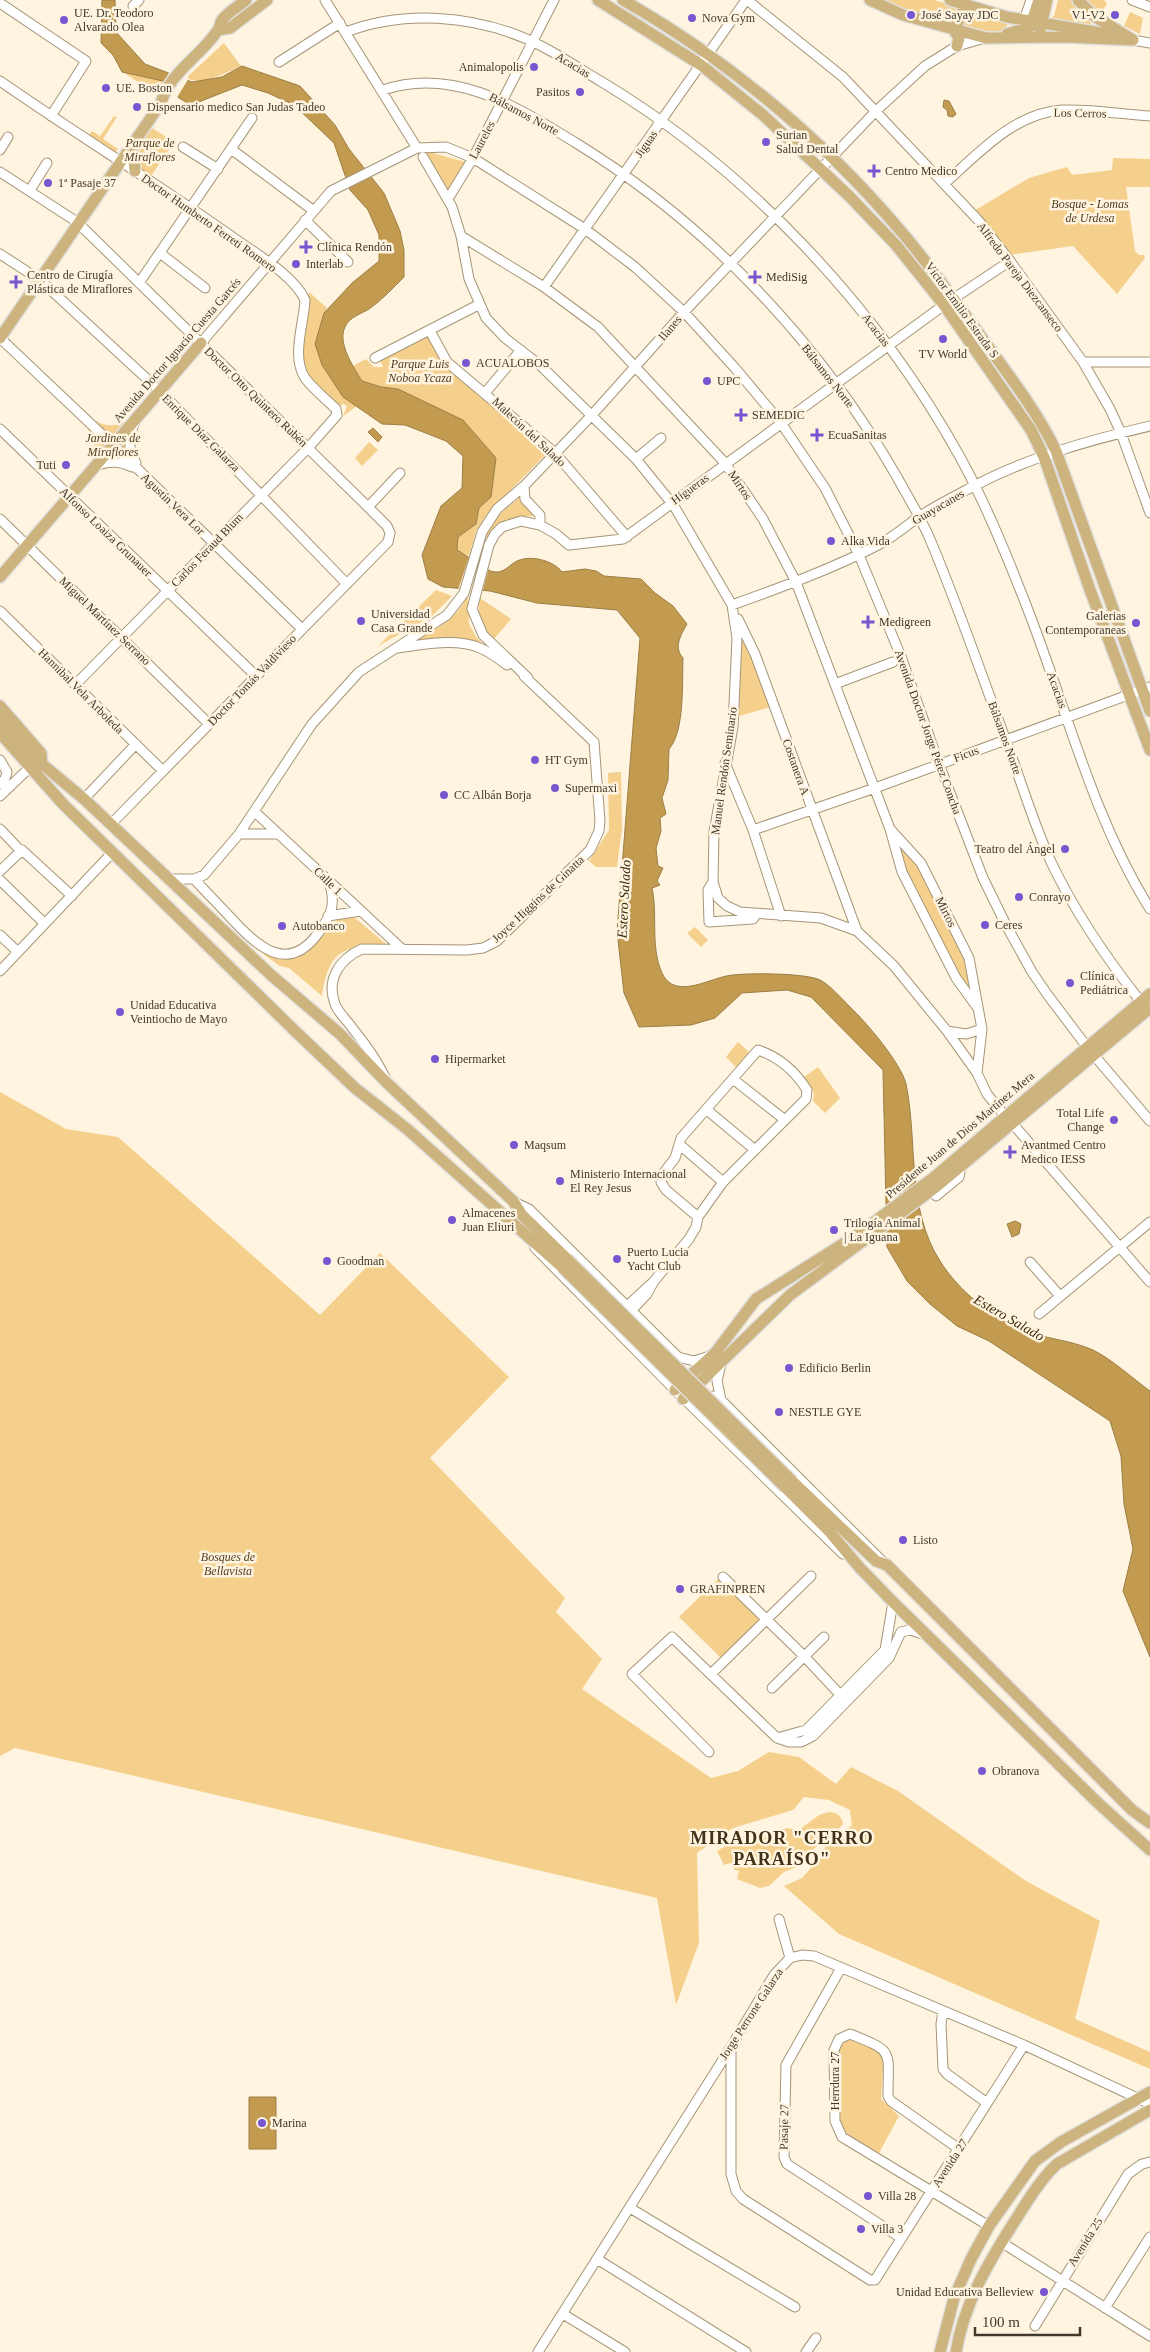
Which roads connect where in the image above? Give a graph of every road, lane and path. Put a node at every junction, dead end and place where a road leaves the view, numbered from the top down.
1 (246, 0) edge
2 (266, 0) edge
3 (325, 0) edge
4 (554, 0) edge
5 (598, 0) edge
6 (624, 0) edge
7 (746, 0) edge
8 (870, 0) edge
9 (950, 0) edge
10 (1030, 0) edge
11 (1039, 0) edge
12 (1047, 0) edge
13 (1078, 0) edge
14 (1135, 1) edge
15 (0, 3) edge
16 (966, 4) junction
17 (1150, 7) edge
18 (642, 11) junction
19 (231, 19) junction
20 (635, 22) junction
21 (337, 25) junction
22 (1036, 27) junction
23 (954, 30) junction
24 (346, 32) junction
25 (1022, 35) junction
26 (986, 38) junction
27 (1133, 40) junction
28 (533, 42) junction
29 (1150, 44) edge
30 (957, 46) junction
31 (708, 54) junction
32 (279, 62) dead end
33 (701, 65) junction
34 (0, 80) edge
35 (383, 90) junction
36 (502, 101) junction
37 (772, 104) junction
38 (876, 111) junction
39 (763, 115) junction
40 (51, 116) junction
41 (1150, 116) edge
42 (252, 118) dead end
43 (662, 120) junction
44 (8, 137) dead end
45 (132, 144) junction
46 (183, 147) dead end
47 (417, 148) junction
48 (231, 149) junction
49 (0, 150) edge
50 (423, 157) dead end
51 (832, 157) junction
52 (473, 158) junction
53 (120, 161) junction
54 (47, 164) dead end
55 (822, 168) junction
56 (218, 169) junction
57 (135, 171) junction
58 (0, 172) edge
59 (625, 174) junction
60 (944, 184) junction
61 (336, 187) joint
62 (30, 190) junction
63 (448, 199) junction
64 (192, 208) junction
65 (314, 211) junction
66 (775, 217) junction
67 (305, 220) junction
68 (77, 222) junction
69 (899, 228) junction
70 (584, 229) junction
71 (461, 236) junction
72 (889, 238) junction
73 (160, 253) junction
74 (0, 254) edge
75 (1010, 261) junction
76 (348, 262) dead end
77 (270, 264) junction
78 (730, 264) junction
79 (40, 280) junction
80 (139, 283) junction
81 (544, 287) junction
82 (206, 288) dead end
83 (948, 301) junction
84 (480, 304) junction
85 (684, 312) junction
86 (430, 331) junction
87 (0, 338) edge
88 (201, 343) junction
89 (889, 347) junction
90 (521, 350) junction
91 (375, 358) dead end
92 (1084, 362) junction
93 (1150, 362) edge
94 (1002, 366) junction
95 (637, 368) junction
96 (988, 369) junction
97 (837, 384) junction
98 (160, 391) junction
99 (485, 393) junction
100 (337, 415) joint
101 (592, 415) junction
102 (135, 420) junction
103 (781, 423) junction
104 (1150, 426) edge
105 (0, 429) edge
106 (1121, 433) junction
107 (661, 438) dead end
108 (113, 445) junction
109 (308, 448) junction
110 (1056, 451) junction
111 (555, 453) junction
112 (1044, 457) junction
113 (636, 459) junction
114 (725, 463) junction
115 (95, 466) junction
116 (139, 470) junction
117 (400, 473) dead end
118 (524, 486) junction
119 (974, 486) junction
120 (261, 494) junction
121 (69, 496) junction
122 (671, 503) junction
123 (368, 507) junction
124 (1150, 513) edge
125 (919, 517) junction
126 (0, 519) edge
127 (540, 526) junction
128 (390, 533) joint
129 (627, 537) junction
130 (214, 544) junction
131 (27, 545) junction
132 (858, 555) junction
133 (0, 577) edge
134 (796, 582) junction
135 (347, 584) junction
136 (1104, 585) junction
137 (1090, 590) junction
138 (168, 591) junction
139 (732, 605) junction
140 (0, 611) edge
141 (302, 629) junction
142 (122, 638) junction
143 (393, 648) junction
144 (893, 662) dead end
145 (256, 676) junction
146 (528, 678) junction
147 (835, 684) junction
148 (75, 685) junction
149 (1146, 688) edge
150 (1130, 695) junction
151 (0, 706) edge
152 (1150, 711) edge
153 (1068, 718) junction
154 (0, 720) edge
155 (209, 724) junction
156 (0, 733) edge
157 (1005, 740) junction
158 (0, 744) edge
159 (136, 744) junction
160 (1150, 750) edge
161 (0, 760) edge
162 (725, 762) junction
163 (27, 763) junction
164 (939, 764) junction
165 (42, 765) junction
166 (163, 771) junction
167 (0, 784) edge
168 (875, 788) junction
169 (0, 796) edge
170 (84, 799) junction
171 (812, 810) junction
172 (255, 812) junction
173 (111, 824) junction
174 (0, 828) edge
175 (890, 829) junction
176 (753, 830) junction
177 (239, 834) junction
178 (278, 834) junction
179 (21, 850) junction
180 (112, 854) junction
181 (0, 871) edge
182 (170, 879) junction
183 (194, 879) junction
184 (0, 880) edge
185 (329, 882) junction
186 (714, 882) junction
187 (72, 896) junction
188 (1150, 909) edge
189 (361, 912) junction
190 (757, 915) junction
191 (328, 916) junction
192 (781, 916) junction
193 (44, 923) junction
194 (857, 931) junction
195 (0, 935) edge
196 (402, 949) junction
197 (18, 952) junction
198 (0, 971) edge
199 (1147, 1001) edge
200 (977, 1007) junction
201 (982, 1029) junction
202 (947, 1031) junction
203 (1091, 1051) junction
204 (977, 1073) junction
205 (733, 1079) junction
206 (387, 1082) junction
207 (706, 1110) junction
208 (1009, 1119) junction
209 (785, 1120) junction
210 (1150, 1121) edge
211 (679, 1144) junction
212 (755, 1150) junction
213 (724, 1182) junction
214 (935, 1187) junction
215 (513, 1201) junction
216 (698, 1216) junction
217 (1150, 1222) edge
218 (524, 1234) junction
219 (856, 1241) junction
220 (1121, 1246) junction
221 (1030, 1262) dead end
222 (565, 1263) junction
223 (1150, 1282) edge
224 (765, 1292) junction
225 (1060, 1296) junction
226 (780, 1304) junction
227 (628, 1309) junction
228 (747, 1309) junction
229 (1039, 1314) dead end
230 (762, 1323) junction
231 (666, 1346) junction
232 (721, 1355) junction
233 (648, 1363) junction
234 (679, 1395) junction
235 (721, 1400) junction
236 (702, 1416) junction
237 (788, 1484) junction
238 (887, 1565) junction
239 (860, 1568) junction
240 (811, 1576) dead end
241 (723, 1577) dead end
242 (893, 1602) junction
243 (767, 1620) junction
244 (928, 1636) junction
245 (824, 1637) dead end
246 (804, 1656) junction
247 (711, 1674) junction
248 (772, 1688) dead end
249 (843, 1698) junction
250 (709, 1752) dead end
251 (1132, 1810) junction
252 (1150, 1823) edge
253 (1150, 1829) edge
254 (1150, 1850) edge
255 (779, 1919) dead end
256 (790, 1958) junction
257 (841, 1968) junction
258 (943, 2011) junction
259 (1024, 2045) junction
260 (731, 2047) junction
261 (1150, 2092) edge
262 (1136, 2098) junction
263 (986, 2103) junction
264 (1150, 2104) edge
265 (1150, 2110) edge
266 (959, 2149) junction
267 (1146, 2163) edge
268 (931, 2192) junction
269 (630, 2208) junction
270 (989, 2226) junction
271 (1150, 2237) edge
272 (901, 2238) junction
273 (1001, 2242) junction
274 (597, 2259) junction
275 (1062, 2280) junction
276 (795, 2307) dead end
277 (1105, 2308) junction
278 (563, 2314) junction
279 (1035, 2326) dead end
280 (1150, 2336) edge
281 (816, 2338) dead end
282 (615, 2349) edge
283 (538, 2352) edge
284 (625, 2352) edge
285 (746, 2352) edge
286 (806, 2352) edge
287 (940, 2352) edge
288 (956, 2352) edge

1 - 19 main road
2 - 19 main road
3 - 21 street
4 - 28 street, Laureles
5 - 20 main road, Víctor Emilio Estrada S
6 - 18 main road, Víctor Emilio Estrada S
7 - 31 street, Jiguas
7 - 38 street, Alfredo Pareja Diezcanseco
8 - 23 main road
9 - 16 main road
10 - 22 street
11 - 22 main road
12 - 22 main road
13 - 27 main road
14 - 17 street
15 - 40 street
16 - 22 main road
16 - 23 main road
18 - 20 main road
18 - 31 main road, Víctor Emilio Estrada S
19 - 45 main road
20 - 33 main road, Víctor Emilio Estrada S
21 - 24 street
21 - 32 street
22 - 25 main road
22 - 25 main road
22 - 27 main road
23 - 26 main road
23 - 30 main road
24 - 28 street, Acacias
24 - 35 street
25 - 26 main road
26 - 30 street, Ilanes
27 - 29 street
28 - 36 street, Laureles
28 - 43 street, Acacias
30 - 38 street, Ilanes
31 - 33 street, Jiguas
31 - 37 main road, Víctor Emilio Estrada S
33 - 39 main road, Víctor Emilio Estrada S
33 - 43 street, Jiguas
34 - 40 street, Doctor Humberto Ferreti Romero
35 - 36 street, Bálsamos Norte
35 - 47 street
36 - 52 street, Laureles
36 - 59 street, Bálsamos Norte
37 - 39 main road
37 - 51 main road, Víctor Emilio Estrada S
38 - 51 street, Ilanes
38 - 60 street, Alfredo Pareja Diezcanseco
39 - 55 main road, Víctor Emilio Estrada S
40 - 53 street, Doctor Humberto Ferreti Romero
41 - 60 street, Los Cerros
42 - 48 street
43 - 59 street, Jiguas
43 - 66 street, Acacias
44 - 49 street
45 - 53 main road
45 - 57 main road
46 - 56 street
47 - 52 street, Avenida Doctor Jorge Pérez Concha
47 - 61 street, Avenida Doctor Jorge Pérez Concha
48 - 56 street
48 - 65 street
50 - 63 street, Manuel Rendón Seminario
51 - 55 street, Ilanes
51 - 69 main road, Víctor Emilio Estrada S
52 - 63 street, Laureles
52 - 70 street, Avenida Doctor Jorge Pérez Concha
53 - 57 street, Doctor Humberto Ferreti Romero
53 - 68 main road
54 - 62 street
55 - 66 street, Ilanes
55 - 72 main road, Víctor Emilio Estrada S
56 - 64 street
57 - 64 street, Doctor Humberto Ferreti Romero
58 - 62 street, Doctor Otto Quintero Rubén
59 - 70 street, Jiguas
59 - 78 street, Bálsamos Norte
60 - 75 street, Alfredo Pareja Diezcanseco
61 - 65 street, Avenida Doctor Ignacio Cuesta Garcés
62 - 68 street, Doctor Otto Quintero Rubén
63 - 71 street, Manuel Rendón Seminario
64 - 73 street
64 - 77 street, Doctor Humberto Ferreti Romero
65 - 67 street, Avenida Doctor Ignacio Cuesta Garcés
66 - 78 street, Ilanes
66 - 89 street, Acacias
67 - 76 street
67 - 77 street, Avenida Doctor Ignacio Cuesta Garcés
68 - 79 main road
68 - 80 street, Doctor Otto Quintero Rubén
69 - 72 main road
69 - 83 main road, Víctor Emilio Estrada S
70 - 81 street, Jiguas
70 - 85 street, Avenida Doctor Jorge Pérez Concha
71 - 81 street, Mirtos
71 - 84 street, Manuel Rendón Seminario
72 - 83 main road, Víctor Emilio Estrada S
73 - 80 street
73 - 82 street
74 - 79 street, Enrique Díaz Galarza
75 - 83 street, Higueras
75 - 92 street, Alfredo Pareja Diezcanseco
77 - 88 street, Avenida Doctor Ignacio Cuesta Garcés
77 - 100 street, Doctor Humberto Ferreti Romero
78 - 85 street, Ilanes
78 - 97 street, Bálsamos Norte
79 - 87 main road
79 - 98 street, Enrique Díaz Galarza
80 - 88 street, Doctor Otto Quintero Rubén
81 - 95 street, Mirtos
83 - 89 street, Higueras
83 - 94 main road, Víctor Emilio Estrada S
83 - 96 main road, Víctor Emilio Estrada S
84 - 86 street
84 - 90 street, Manuel Rendón Seminario
85 - 95 street, Ilanes
85 - 103 street, Avenida Doctor Jorge Pérez Concha
86 - 91 street
86 - 99 street, Malecón del Salado
87 - 108 street, Agustín Vera Lor
88 - 98 main road, Avenida Doctor Ignacio Cuesta Garcés
88 - 109 street, Doctor Otto Quintero Rubén
89 - 97 street, Higueras
89 - 119 street, Acacias
90 - 99 street
90 - 101 street, Manuel Rendón Seminario
92 - 93 street
92 - 106 street, Alfredo Pareja Diezcanseco
94 - 96 main road
94 - 110 main road, Víctor Emilio Estrada S
95 - 101 street, Ilanes
95 - 114 street, Mirtos
96 - 112 main road, Víctor Emilio Estrada S
97 - 103 street, Higueras
97 - 125 street, Bálsamos Norte
98 - 102 main road, Avenida Doctor Ignacio Cuesta Garcés
98 - 120 street, Enrique Díaz Galarza
99 - 111 street, Malecón del Salado
100 - 109 street, Carlos Feraud Blum
101 - 111 street, Ilanes
101 - 113 street, Manuel Rendón Seminario
102 - 108 main road, Avenida Doctor Ignacio Cuesta Garcés
102 - 116 street
103 - 114 street, Higueras
103 - 132 street, Avenida Doctor Jorge Pérez Concha
104 - 106 street, Guayacanes
105 - 121 street, Alfonso Loaiza Grunauer
106 - 110 street, Guayacanes
106 - 124 street, Alfredo Pareja Diezcanseco
107 - 113 street
108 - 115 main road, Avenida Doctor Ignacio Cuesta Garcés
108 - 116 street, Agustín Vera Lor
109 - 120 street, Carlos Feraud Blum
109 - 123 street, Doctor Otto Quintero Rubén
110 - 112 street, Guayacanes
110 - 136 main road, Víctor Emilio Estrada S
111 - 118 street, Ilanes
111 - 129 street, Malecón del Salado
112 - 119 street, Guayacanes
112 - 137 main road, Víctor Emilio Estrada S
113 - 122 street, Manuel Rendón Seminario
114 - 122 street, Higueras
114 - 134 street, Mirtos
115 - 116 street
115 - 121 main road, Avenida Doctor Ignacio Cuesta Garcés
116 - 130 street, Agustín Vera Lor
117 - 123 street
118 - 127 street
118 - 143 street, Ilanes
119 - 125 street, Guayacanes
119 - 153 street, Acacias
120 - 130 street, Carlos Feraud Blum
120 - 135 street, Enrique Díaz Galarza
121 - 131 main road, Avenida Doctor Ignacio Cuesta Garcés
121 - 138 street, Alfonso Loaiza Grunauer
122 - 129 street, Higueras
122 - 139 street, Manuel Rendón Seminario
123 - 128 street, Doctor Otto Quintero Rubén
125 - 132 street, Guayacanes
125 - 157 street, Bálsamos Norte
126 - 131 street, Miguel Martínez Serrano
127 - 129 street, Higueras
127 - 146 street, Higueras
128 - 135 street, Doctor Tomás Valdivieso
130 - 138 street, Carlos Feraud Blum
130 - 141 street, Agustín Vera Lor
131 - 133 main road, Avenida Doctor Ignacio Cuesta Garcés
131 - 142 street, Miguel Martínez Serrano
132 - 134 street, Guayacanes
132 - 164 street, Avenida Doctor Jorge Pérez Concha
134 - 139 street, Guayacanes
134 - 147 street, Mirtos
135 - 141 street, Doctor Tomás Valdivieso
136 - 137 main road
136 - 149 main road, Víctor Emilio Estrada S
137 - 150 main road, Víctor Emilio Estrada S
138 - 142 street, Carlos Feraud Blum
138 - 145 street, Alfonso Loaiza Grunauer
139 - 162 street, Manuel Rendón Seminario
139 - 171 street, Costanera A
140 - 148 street, Hannibal Vela Arboleda
141 - 145 street, Doctor Tomás Valdivieso
142 - 148 street, Carlos Feraud Blum
142 - 155 street, Miguel Martínez Serrano
143 - 146 street
143 - 172 street, Ilanes
144 - 147 street
145 - 155 street, Doctor Tomás Valdivieso
146 - 196 street, Joyce Higgins de Ginatta
147 - 168 street, Mirtos
148 - 159 street, Hannibal Vela Arboleda
149 - 150 street, Ficus
149 - 152 main road, Víctor Emilio Estrada S
150 - 153 street, Ficus
150 - 160 main road, Víctor Emilio Estrada S
151 - 165 main road
153 - 157 street, Ficus
153 - 188 street, Acacias
154 - 163 main road
155 - 166 street, Doctor Tomás Valdivieso
156 - 163 main road
157 - 164 street, Ficus
157 - 199 street, Bálsamos Norte
158 - 163 main road
159 - 166 street, Hannibal Vela Arboleda
159 - 170 street
161 - 167 street
162 - 176 street
162 - 186 street, Manuel Rendón Seminario
163 - 165 main road
163 - 169 street
163 - 180 main road
164 - 168 street, Ficus
164 - 203 street, Avenida Doctor Jorge Pérez Concha
165 - 170 main road
166 - 173 street, Doctor Tomás Valdivieso
168 - 171 street, Ficus
168 - 175 street, Mirtos
170 - 173 main road
171 - 176 street, Ficus
171 - 194 street, Costanera A
172 - 177 street, Ilanes
172 - 178 street, Calle 1
173 - 182 main road
174 - 179 street
175 - 200 street, Mirtos
175 - 200 street, Mirtos
176 - 192 street
177 - 178 street
177 - 183 street
178 - 185 street, Calle 1
179 - 181 street
179 - 187 street
180 - 187 street
180 - 218 main road
182 - 183 street
182 - 206 main road
183 - 191 street
184 - 193 street
185 - 189 street, Calle 1
185 - 191 street
186 - 190 street, Manuel Rendón Seminario
186 - 190 street
187 - 193 street
189 - 191 street
189 - 196 street, Calle 1
190 - 192 street, Manuel Rendón Seminario
192 - 194 street, Manuel Rendón Seminario
193 - 197 street
194 - 202 street, Manuel Rendón Seminario
195 - 197 street
196 - 206 street, Joyce Higgins de Ginatta
197 - 198 street
199 - 203 main road, Presidente Juan de Dios Martínez Mera
200 - 201 street, Mirtos
201 - 202 street
201 - 204 street, Mirtos
202 - 204 street, Manuel Rendón Seminario
203 - 208 main road, Presidente Juan de Dios Martínez Mera
203 - 210 street, Avenida Doctor Jorge Pérez Concha
204 - 208 street, Manuel Rendón Seminario
205 - 207 street
205 - 209 street
205 - 209 street
206 - 215 main road
207 - 211 street
207 - 212 street
208 - 214 main road, Presidente Juan de Dios Martínez Mera
208 - 214 main road, Presidente Juan de Dios Martínez Mera
208 - 220 street, Manuel Rendón Seminario
209 - 212 street
211 - 213 street
211 - 216 street
212 - 213 street
213 - 216 street
214 - 219 main road, Presidente Juan de Dios Martínez Mera
215 - 222 main road
215 - 227 street
216 - 227 street
217 - 220 street
218 - 222 main road
218 - 233 street
219 - 224 main road, Presidente Juan de Dios Martínez Mera
219 - 226 main road, Presidente Juan de Dios Martínez Mera
220 - 223 street, Manuel Rendón Seminario
220 - 225 street
221 - 225 street
222 - 237 main road, bridge
224 - 226 main road
224 - 228 main road, Presidente Juan de Dios Martínez Mera
225 - 229 street
226 - 230 main road, Presidente Juan de Dios Martínez Mera
227 - 231 street
228 - 230 main road
228 - 232 main road, Presidente Juan de Dios Martínez Mera
230 - 232 main road, Presidente Juan de Dios Martínez Mera
231 - 232 street
231 - 233 street
232 - 234 main road, Presidente Juan de Dios Martínez Mera
232 - 235 street
233 - 234 street
234 - 236 street
235 - 236 street
235 - 238 street
236 - 239 street
237 - 238 main road
237 - 239 main road
238 - 251 main road
239 - 242 main road
240 - 243 street
241 - 243 street
242 - 244 main road
242 - 249 street
243 - 246 street
243 - 247 street
244 - 249 street
244 - 254 main road
245 - 246 street
246 - 248 street
246 - 249 street
247 - 249 street
247 - 250 street
251 - 252 main road
251 - 253 main road
255 - 256 street
256 - 257 street, Jorge Perrone Galarza
256 - 260 street, Jorge Perrone Galarza
257 - 258 street, Jorge Perrone Galarza
257 - 272 street, Pasaje 27
258 - 259 street, Jorge Perrone Galarza
258 - 263 street
259 - 262 street, Jorge Perrone Galarza
259 - 263 street, Avenida 27
260 - 269 street, Jorge Perrone Galarza
260 - 272 street, Avenida 27
261 - 262 main road
262 - 264 street, Jorge Perrone Galarza
262 - 270 main road
263 - 266 street, Avenida 27
265 - 273 main road
266 - 268 street, Avenida 27
266 - 268 street, Herrdura 27
267 - 275 street, Avenida 25
268 - 270 street, Herrdura 27
268 - 272 street, Avenida 27
269 - 274 street, Jorge Perrone Galarza
269 - 276 street
270 - 287 main road
271 - 277 street
273 - 275 street
273 - 288 main road
274 - 278 street, Jorge Perrone Galarza
274 - 285 street
275 - 277 street
275 - 279 street, Avenida 25
277 - 280 street
278 - 282 street
278 - 283 street, Jorge Perrone Galarza
281 - 286 street
282 - 284 street

